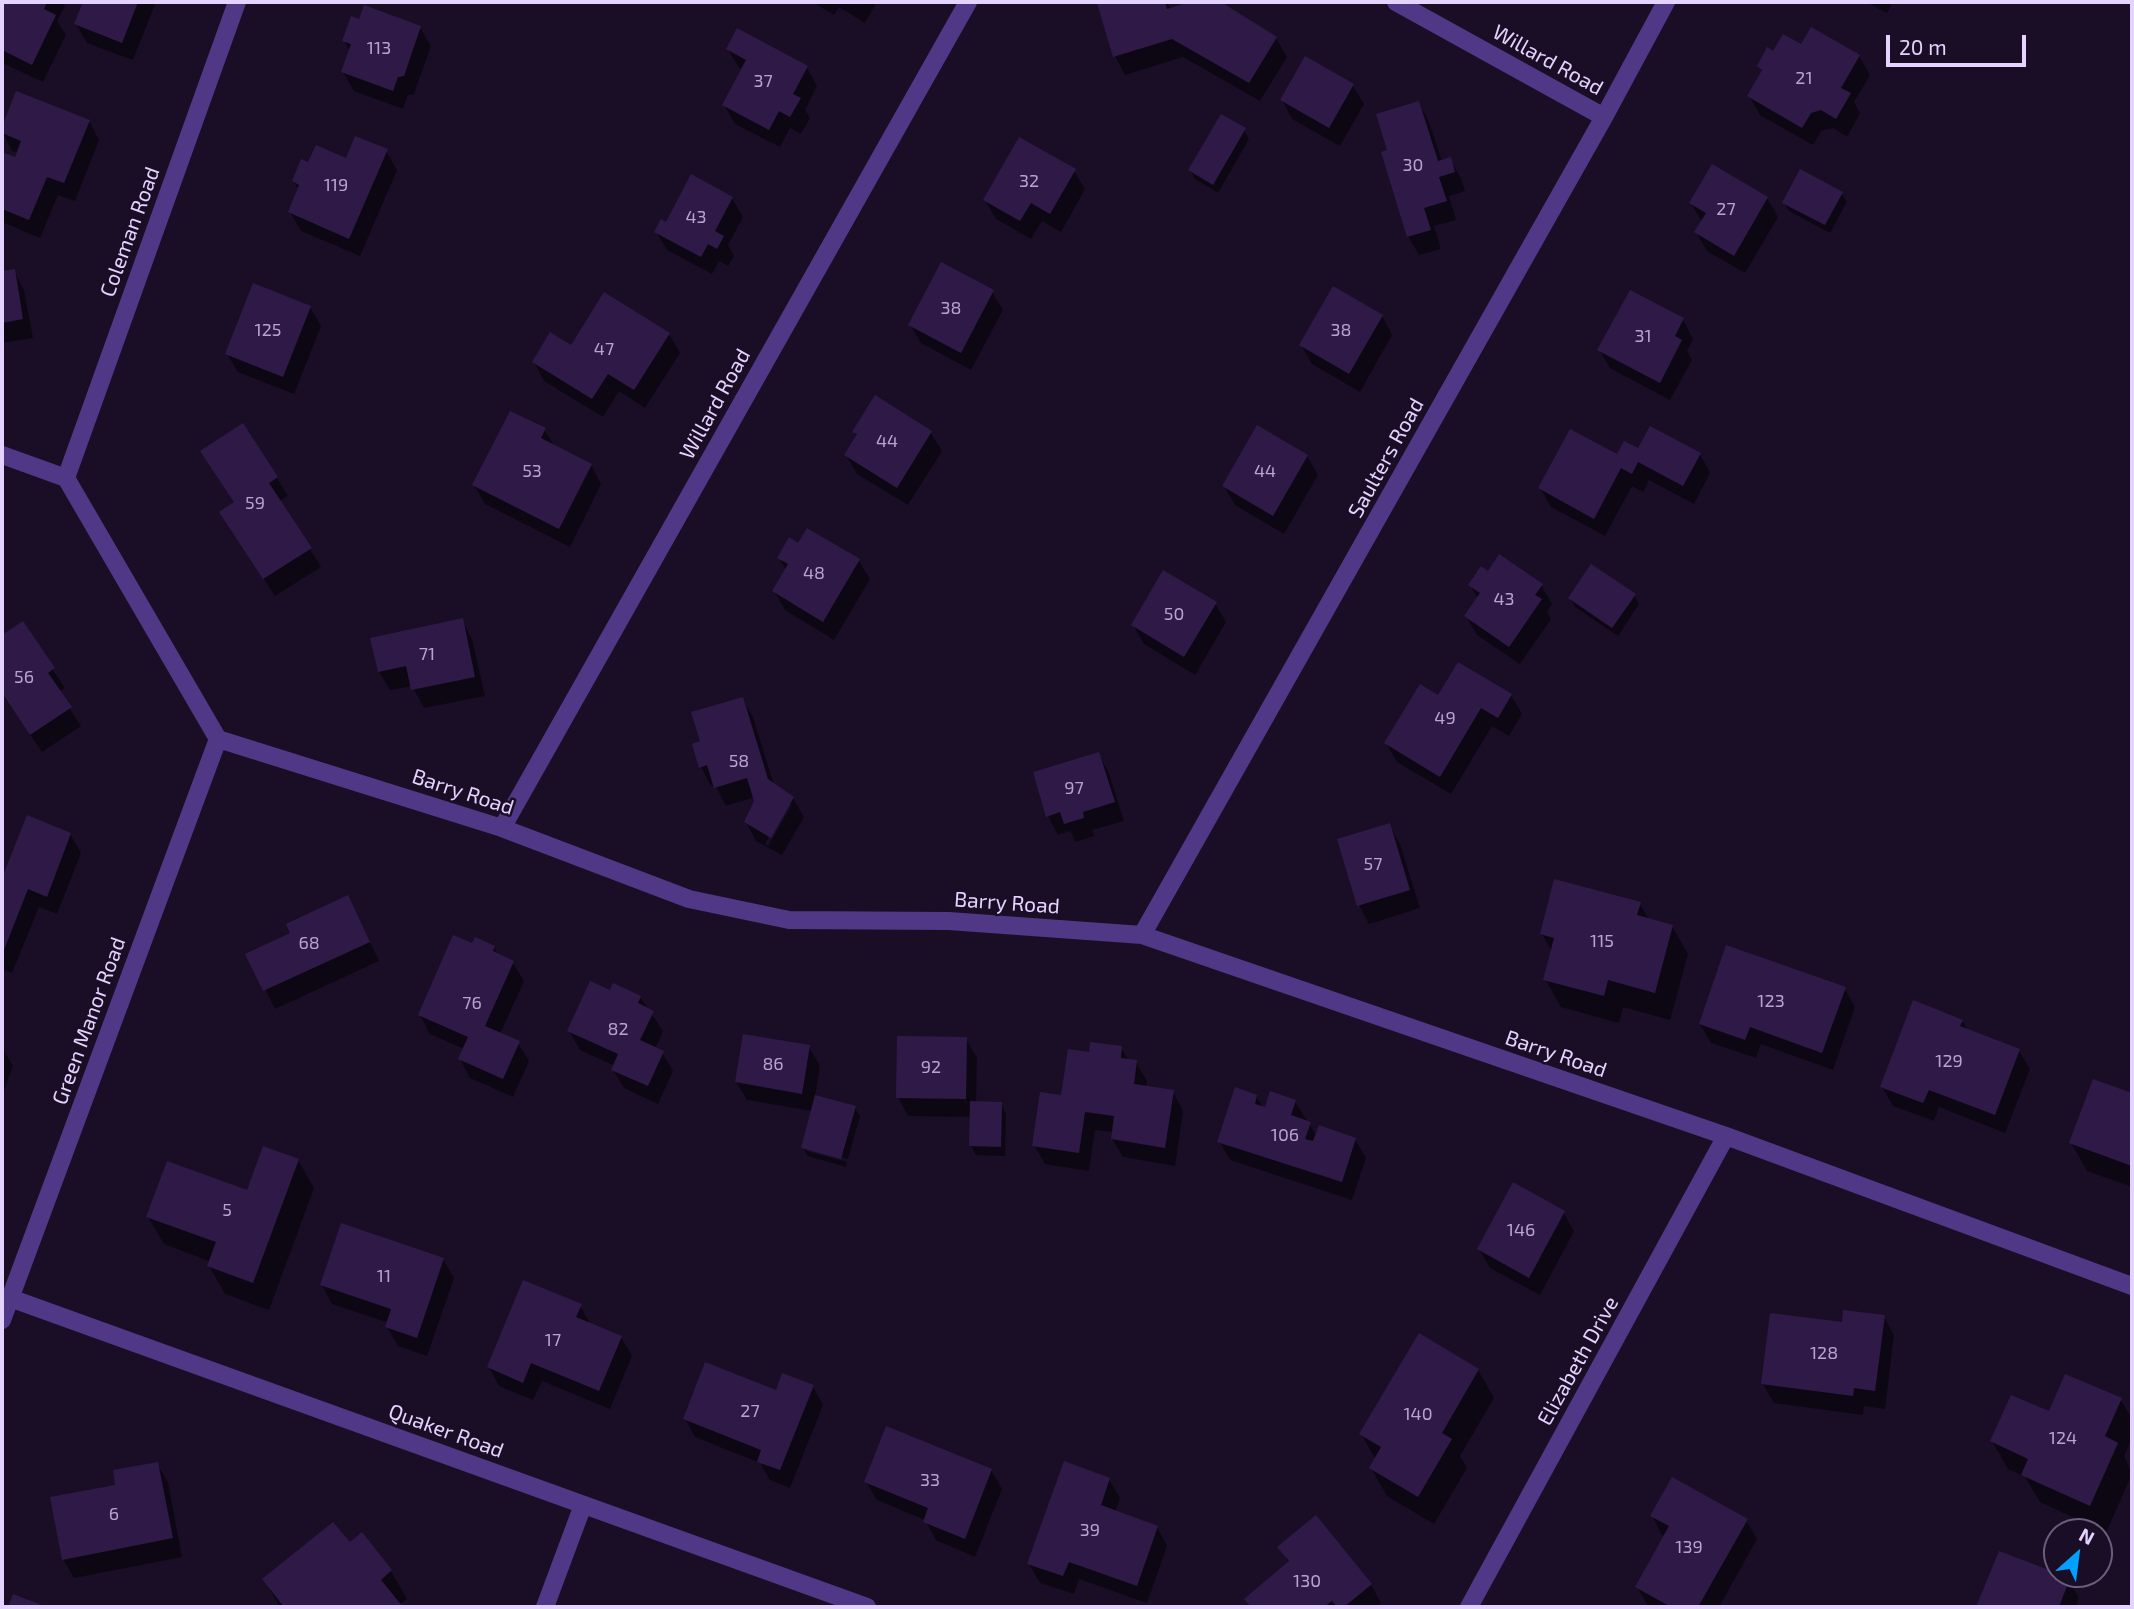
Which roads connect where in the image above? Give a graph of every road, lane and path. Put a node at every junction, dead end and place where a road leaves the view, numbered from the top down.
1 (237, 2) edge
2 (968, 2) edge
3 (1396, 2) edge
4 (1666, 2) edge
5 (1604, 117) junction
6 (2, 454) edge
7 (66, 478) junction
8 (218, 739) junction
9 (502, 828) junction
10 (1142, 935) junction
11 (1726, 1136) junction
12 (2132, 1286) edge
13 (10, 1298) junction
14 (2, 1320) edge
15 (583, 1505) junction
16 (545, 1607) edge
17 (867, 1607) edge
18 (1469, 1607) edge

1 - 7 street, Coleman Road
2 - 9 street, Willard Road
3 - 5 street, Willard Road
4 - 5 street, Saulters Road
5 - 10 street, Saulters Road
6 - 7 street
7 - 8 street
8 - 9 street, Barry Road
8 - 13 street, Green Manor Road
9 - 10 street, Barry Road
10 - 11 street, Barry Road
11 - 12 street, Barry Road
11 - 18 street, Elizabeth Drive
13 - 14 street, Green Manor Road
13 - 15 street, Quaker Road
15 - 16 street
15 - 17 street, Quaker Road

